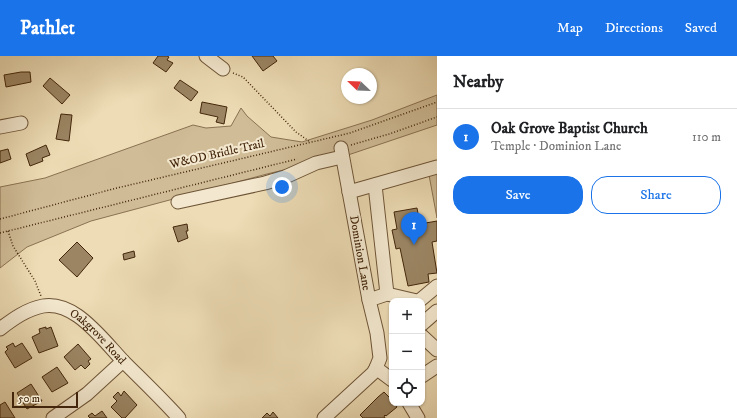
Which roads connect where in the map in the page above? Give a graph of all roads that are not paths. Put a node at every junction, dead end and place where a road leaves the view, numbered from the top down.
1 (206, 56) edge
2 (223, 69) road end
3 (21, 123) dead end
4 (0, 127) edge
5 (437, 167) edge
6 (375, 185) junction
7 (349, 192) junction
8 (178, 202) dead end
9 (437, 286) edge
10 (388, 294) junction
11 (405, 298) edge
12 (422, 298) edge
13 (368, 300) junction
14 (437, 311) edge
15 (425, 321) edge
16 (0, 329) edge
17 (425, 339) edge
18 (437, 350) edge
19 (389, 353) edge
20 (123, 361) junction
21 (378, 363) junction
22 (437, 366) edge
23 (425, 374) edge
24 (389, 376) edge
25 (53, 418) edge
26 (179, 418) edge
27 (324, 418) edge

1 - 2 street
3 - 4 street
5 - 6 street
6 - 7 street
6 - 10 street
7 - 8 street, Dominion Lane
7 - 13 street, Dominion Lane
9 - 12 street
10 - 11 street
10 - 13 street
13 - 21 street, Dominion Lane
14 - 15 street
16 - 20 street, Oakgrove Road
17 - 18 street
19 - 21 street
20 - 25 street
20 - 26 street, Oakgrove Road
21 - 24 street
21 - 27 street
22 - 23 street

